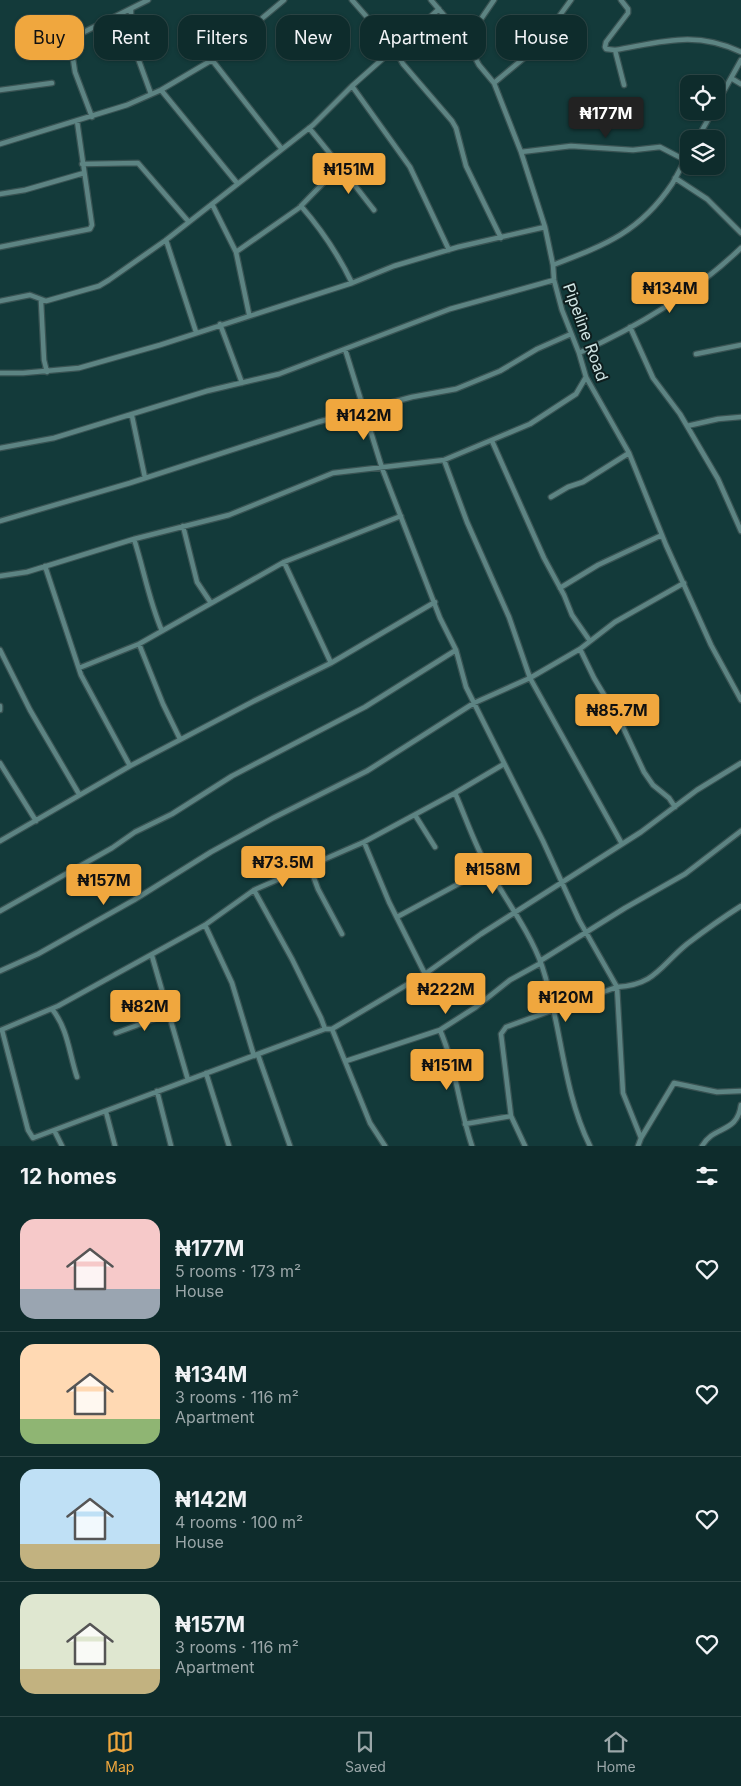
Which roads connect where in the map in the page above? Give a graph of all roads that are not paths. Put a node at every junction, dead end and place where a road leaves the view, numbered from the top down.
1 (148, 0) edge
2 (284, 0) edge
3 (352, 0) edge
4 (431, 0) edge
5 (494, 0) edge
6 (571, 0) edge
7 (621, 0) edge
8 (439, 9) junction
9 (131, 10) junction
10 (266, 15) edge
11 (365, 15) edge
12 (432, 15) edge
13 (444, 15) edge
14 (484, 15) edge
15 (84, 32) edge
16 (615, 50) junction
17 (741, 52) edge
18 (73, 60) edge
19 (212, 60) joint
20 (381, 60) edge
21 (401, 60) edge
22 (476, 60) edge
23 (741, 60) edge
24 (731, 78) junction
25 (52, 83) dead end
26 (494, 83) junction
27 (741, 84) edge
28 (624, 85) dead end
29 (352, 86) junction
30 (725, 89) edge
31 (0, 90) edge
32 (161, 90) junction
33 (151, 94) junction
34 (92, 117) junction
35 (77, 121) junction
36 (309, 128) junction
37 (0, 144) edge
38 (281, 148) junction
39 (521, 152) junction
40 (680, 158) edge
41 (82, 164) junction
42 (339, 167) junction
43 (680, 168) edge
44 (84, 173) junction
45 (675, 178) junction
46 (237, 183) junction
47 (0, 194) edge
48 (212, 204) junction
49 (301, 206) junction
50 (374, 210) dead end
51 (188, 221) junction
52 (545, 227) junction
53 (741, 233) edge
54 (501, 238) junction
55 (166, 240) junction
56 (0, 247) edge
57 (741, 248) edge
58 (449, 250) junction
59 (236, 252) junction
60 (553, 265) junction
61 (554, 280) junction
62 (352, 283) junction
63 (0, 301) edge
64 (41, 301) junction
65 (249, 314) junction
66 (220, 324) junction
67 (630, 327) junction
68 (196, 332) junction
69 (570, 334) junction
70 (741, 346) edge
71 (345, 349) junction
72 (579, 353) junction
73 (696, 354) dead end
74 (47, 372) junction
75 (0, 373) edge
76 (586, 377) junction
77 (242, 383) junction
78 (365, 409) junction
79 (132, 416) junction
80 (741, 417) edge
81 (687, 426) junction
82 (492, 442) junction
83 (0, 448) edge
84 (629, 454) junction
85 (444, 460) junction
86 (382, 468) junction
87 (145, 478) junction
88 (551, 497) dead end
89 (401, 516) junction
90 (0, 521) edge
91 (183, 526) junction
92 (741, 531) edge
93 (662, 536) junction
94 (134, 539) junction
95 (284, 562) junction
96 (45, 566) junction
97 (0, 576) edge
98 (684, 584) junction
99 (560, 588) junction
100 (435, 602) junction
101 (211, 603) junction
102 (162, 631) junction
103 (590, 641) junction
104 (139, 644) junction
105 (580, 649) junction
106 (0, 650) edge
107 (456, 650) junction
108 (1, 656) edge
109 (331, 663) junction
110 (79, 668) junction
111 (530, 678) junction
112 (741, 700) edge
113 (474, 703) junction
114 (0, 706) edge
115 (0, 710) edge
116 (180, 739) junction
117 (0, 763) edge
118 (741, 763) edge
119 (504, 764) junction
120 (130, 766) junction
121 (79, 794) junction
122 (455, 794) junction
123 (675, 807) junction
124 (415, 815) junction
125 (36, 821) junction
126 (741, 831) edge
127 (0, 841) edge
128 (364, 842) junction
129 (622, 844) junction
130 (435, 847) dead end
131 (310, 867) junction
132 (488, 868) junction
133 (562, 881) junction
134 (254, 890) junction
135 (741, 906) edge
136 (0, 911) edge
137 (515, 913) junction
138 (397, 917) junction
139 (205, 925) junction
140 (586, 931) junction
141 (342, 934) dead end
142 (152, 956) junction
143 (541, 962) junction
144 (0, 972) edge
145 (425, 974) junction
146 (617, 987) junction
147 (52, 1009) junction
148 (553, 1009) junction
149 (168, 1014) junction
150 (332, 1028) junction
151 (325, 1029) junction
152 (1, 1030) edge
153 (440, 1030) junction
154 (116, 1033) dead end
155 (256, 1056) junction
156 (346, 1061) junction
157 (206, 1073) junction
158 (77, 1078) dead end
159 (188, 1080) junction
160 (157, 1091) junction
161 (741, 1091) edge
162 (741, 1106) edge
163 (106, 1112) junction
164 (511, 1116) junction
165 (465, 1124) junction
166 (55, 1132) junction
167 (32, 1138) junction
168 (641, 1138) junction
169 (31, 1146) edge
170 (62, 1146) edge
171 (115, 1146) edge
172 (171, 1146) edge
173 (229, 1146) edge
174 (290, 1146) edge
175 (384, 1146) edge
176 (472, 1146) edge
177 (525, 1146) edge
178 (590, 1146) edge
179 (638, 1146) edge
180 (702, 1146) edge

1 - 9 street
2 - 10 street
3 - 11 street
4 - 8 street, Pipeline Road
5 - 14 street
6 - 26 street
7 - 16 street
8 - 12 street
8 - 13 street, Pipeline Road
9 - 15 street
9 - 33 street
16 - 17 street
16 - 28 street
18 - 34 street
19 - 32 street
19 - 38 street
20 - 29 street
21 - 54 street
22 - 26 street, Pipeline Road
23 - 24 street
24 - 27 street
24 - 30 street
25 - 31 street
26 - 39 street, Pipeline Road
29 - 36 street
29 - 58 street
32 - 33 street
32 - 46 street
33 - 34 street
34 - 35 street
35 - 37 street
35 - 41 street
36 - 38 street
36 - 42 street
38 - 46 street
39 - 40 street
39 - 52 street, Pipeline Road
41 - 44 street
41 - 51 street
42 - 49 street
42 - 50 street
43 - 45 street
44 - 47 street
44 - 56 street
45 - 53 street
45 - 60 street
46 - 48 street
48 - 51 street
48 - 59 street
49 - 59 street
49 - 62 street
51 - 55 street
52 - 54 street
52 - 60 street, Pipeline Road
54 - 58 street
55 - 64 street
55 - 68 street
57 - 67 street
58 - 62 street
59 - 65 street
60 - 61 street, Pipeline Road
61 - 69 street, Pipeline Road
61 - 71 street
62 - 65 street
63 - 64 street
64 - 74 street
65 - 66 street
66 - 68 street
66 - 77 street
67 - 72 street
67 - 81 street
68 - 74 street
69 - 72 street, Pipeline Road
69 - 78 street
70 - 73 street
71 - 77 street
71 - 78 street
72 - 76 street, Pipeline Road
74 - 75 street
76 - 82 street
76 - 84 street, Pipeline Road
77 - 79 street
78 - 86 street
78 - 87 street
79 - 83 street
79 - 87 street
80 - 81 street
81 - 92 street
82 - 85 street
82 - 99 street
84 - 88 street
84 - 93 street, Pipeline Road
85 - 86 street
85 - 111 street
86 - 89 street
86 - 91 street
87 - 90 street
89 - 95 street
89 - 100 street
91 - 94 street
91 - 101 street
93 - 98 street, Pipeline Road
93 - 99 street
94 - 96 street
94 - 102 street
95 - 101 street
95 - 109 street
96 - 97 street
96 - 110 street
98 - 103 street
98 - 112 street, Pipeline Road
99 - 103 street
100 - 107 street
100 - 109 street
101 - 102 street
102 - 104 street
103 - 105 street
104 - 110 street
104 - 116 street
105 - 111 street
105 - 123 street
106 - 108 street
107 - 113 street
107 - 136 street
108 - 121 street
109 - 116 street
110 - 120 street
111 - 113 street
111 - 129 street
113 - 119 street
113 - 144 street
114 - 115 street
116 - 120 street
117 - 125 street
118 - 123 street
119 - 122 street
119 - 133 street
120 - 121 street
121 - 125 street
122 - 124 street
122 - 132 street
123 - 129 street
124 - 128 street
124 - 130 street
125 - 127 street
126 - 140 street
128 - 131 street
128 - 138 street
129 - 133 street
131 - 134 street
131 - 141 street
132 - 137 street
132 - 138 street
133 - 137 street
133 - 140 street
134 - 139 street
134 - 151 street
135 - 146 street
137 - 143 street
137 - 145 street
138 - 145 street
139 - 142 street
139 - 155 street
140 - 143 street
140 - 146 street
142 - 147 street
142 - 149 street
143 - 148 street
143 - 153 street
145 - 150 street
146 - 148 street
146 - 168 street
147 - 152 street
147 - 158 street
148 - 164 street
148 - 178 street
149 - 154 street
149 - 159 street
150 - 151 street
150 - 156 street
151 - 155 street
152 - 167 street
153 - 156 street
153 - 165 street
155 - 157 street
155 - 174 street
156 - 175 street
157 - 159 street
157 - 173 street
159 - 160 street
160 - 163 street
160 - 172 street
161 - 168 street
162 - 180 street
163 - 166 street
163 - 171 street
164 - 165 street
164 - 177 street
165 - 176 street
166 - 167 street
166 - 170 street
167 - 169 street
168 - 179 street

